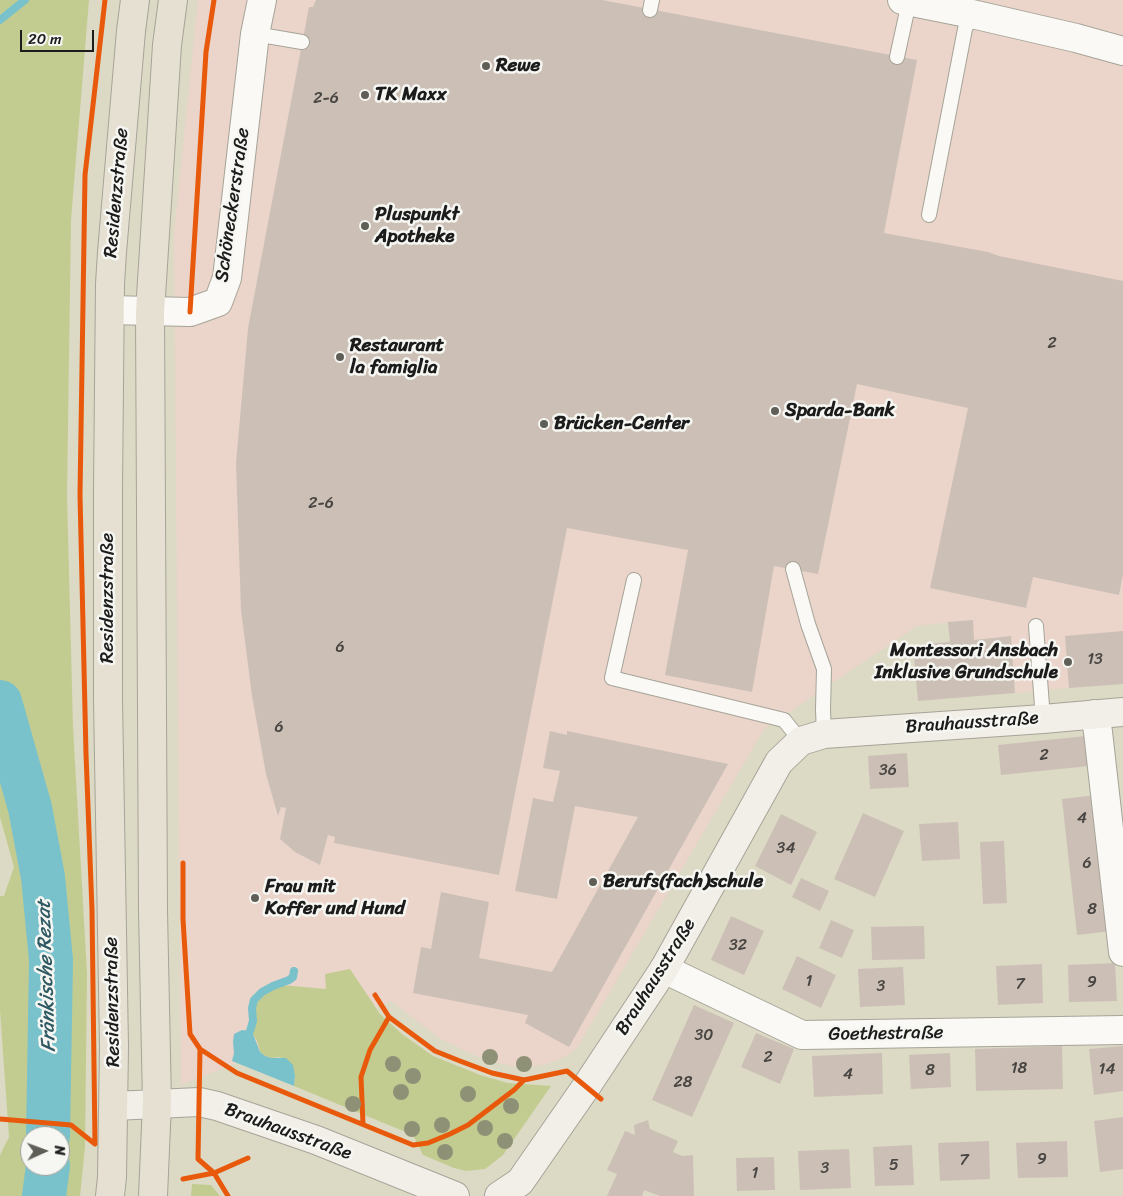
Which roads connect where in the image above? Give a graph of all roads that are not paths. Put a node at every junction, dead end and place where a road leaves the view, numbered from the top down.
1 (135, 0) edge
2 (173, 0) edge
3 (262, 0) edge
4 (906, 1) edge
5 (975, 7) edge
6 (255, 34) junction
7 (302, 42) dead end
8 (1123, 51) edge
9 (897, 56) dead end
10 (929, 215) dead end
11 (110, 310) junction
12 (150, 312) junction
13 (793, 569) dead end
14 (634, 580) dead end
15 (1036, 626) dead end
16 (1123, 712) edge
17 (1095, 714) junction
18 (1043, 719) junction
19 (812, 738) junction
20 (1123, 952) edge
21 (664, 969) junction
22 (1123, 1030) edge
23 (156, 1103) junction
24 (114, 1106) junction
25 (110, 1196) edge
26 (153, 1196) edge
27 (455, 1196) edge
28 (499, 1196) edge

1 - 11 main road, Residenzstraße
2 - 12 main road, Residenzstraße
3 - 6 street, Schöneckerstraße
4 - 5 street
4 - 9 lane
5 - 8 street
5 - 10 lane
6 - 7 lane
6 - 12 street, Schöneckerstraße
11 - 12 street, Schöneckerstraße
11 - 24 main road, Residenzstraße
12 - 23 main road, Residenzstraße
13 - 19 lane
14 - 19 lane
15 - 18 lane
16 - 17 main road, Brauhausstraße
17 - 18 main road, Brauhausstraße
17 - 20 street
18 - 19 main road, Brauhausstraße
19 - 21 main road, Brauhausstraße
21 - 22 street, Goethestraße
21 - 28 main road, Brauhausstraße
23 - 24 main road, Brauhausstraße
23 - 26 main road, Residenzstraße
23 - 27 main road, Brauhausstraße
24 - 25 main road, Residenzstraße

